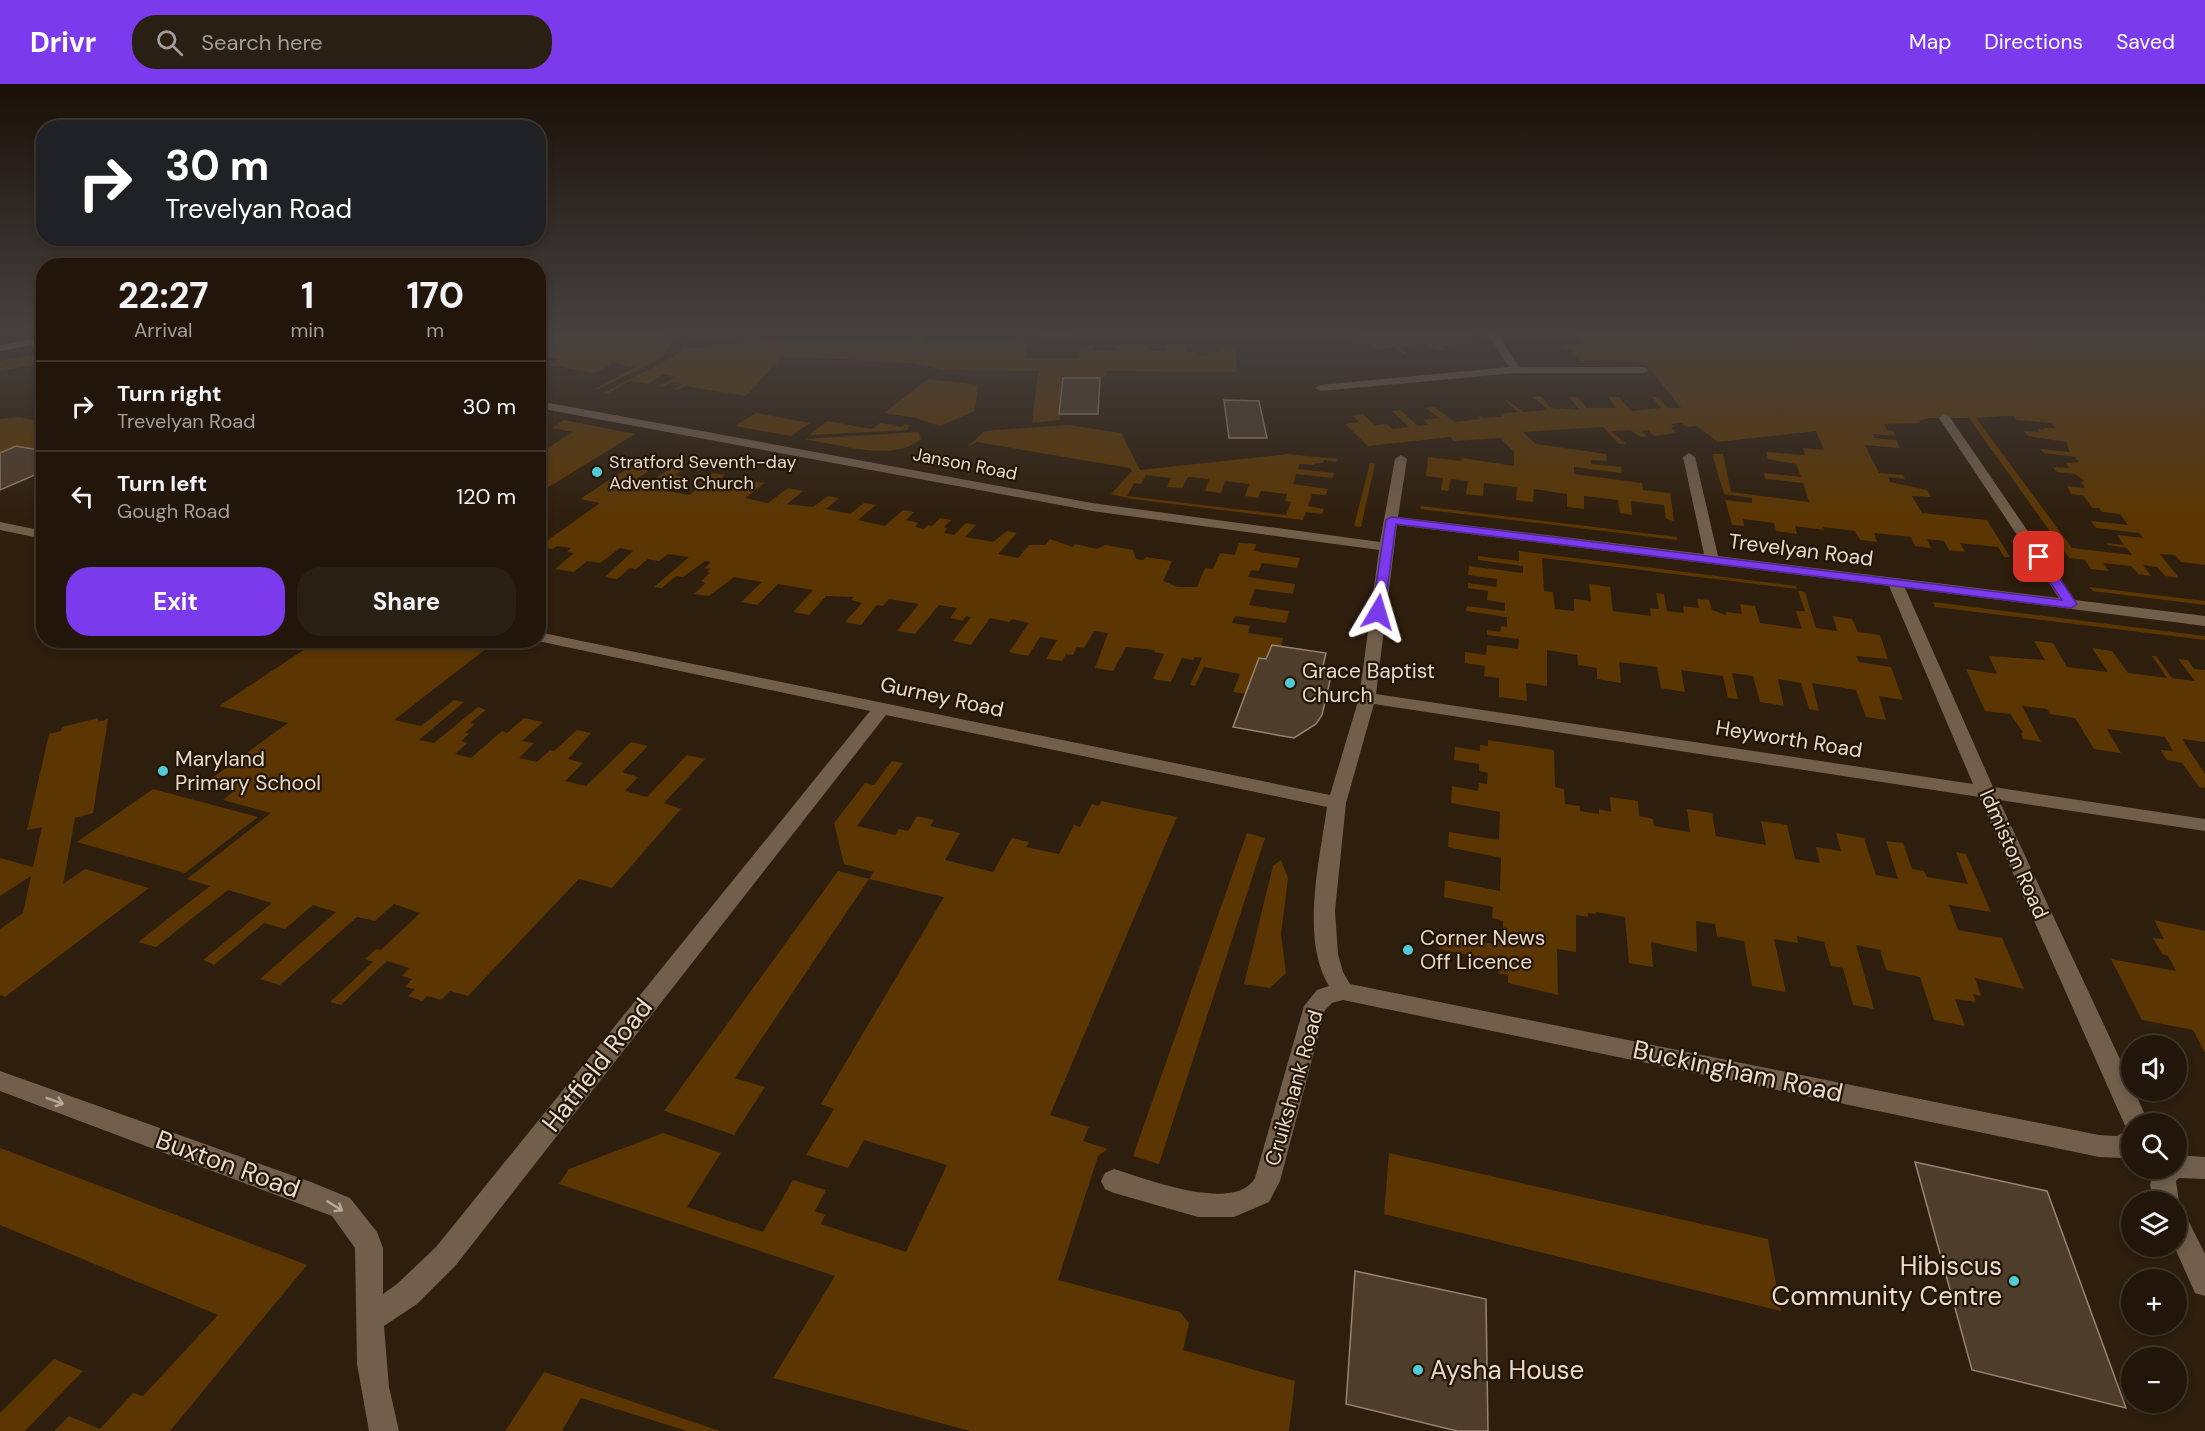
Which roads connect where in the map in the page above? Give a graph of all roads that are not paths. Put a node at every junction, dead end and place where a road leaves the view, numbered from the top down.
1 (546, 405) edge
2 (1945, 418) dead end
3 (1689, 457) dead end
4 (1401, 459) dead end
5 (1391, 520) junction
6 (0, 526) edge
7 (36, 533) edge
8 (1386, 547) junction
9 (1712, 560) junction
10 (1895, 582) junction
11 (2071, 604) junction
12 (2205, 621) edge
13 (546, 639) edge
14 (1367, 698) junction
15 (882, 708) junction
16 (1986, 792) junction
17 (1336, 803) junction
18 (2205, 825) edge
19 (1343, 991) junction
20 (0, 1081) edge
21 (2132, 1113) edge
22 (2121, 1147) edge
23 (2187, 1167) edge
24 (2205, 1168) edge
25 (1114, 1181) dead end
26 (2187, 1246) edge
27 (2205, 1283) edge
28 (369, 1319) junction
29 (384, 1431) edge

1 - 8 street, Janson Road
2 - 11 street
3 - 9 street
4 - 5 street, Cruikshank Road
5 - 8 street, Cruikshank Road
5 - 9 street, Trevelyan Road
6 - 7 street
8 - 14 street, Cruikshank Road
9 - 10 street, Trevelyan Road
10 - 11 street, Trevelyan Road
10 - 16 street, Idmiston Road
11 - 12 street, Trevelyan Road
13 - 15 street, Gurney Road
14 - 16 street, Heyworth Road
14 - 17 street, Cruikshank Road
15 - 17 street, Gurney Road
15 - 28 street, Hatfield Road
16 - 18 street, Heyworth Road
16 - 21 street, Idmiston Road
17 - 19 street, Cruikshank Road
19 - 22 street, Buckingham Road
19 - 25 street, Cruikshank Road
20 -> 28 street, Buxton Road
23 - 24 street
26 - 27 street
28 - 29 street

